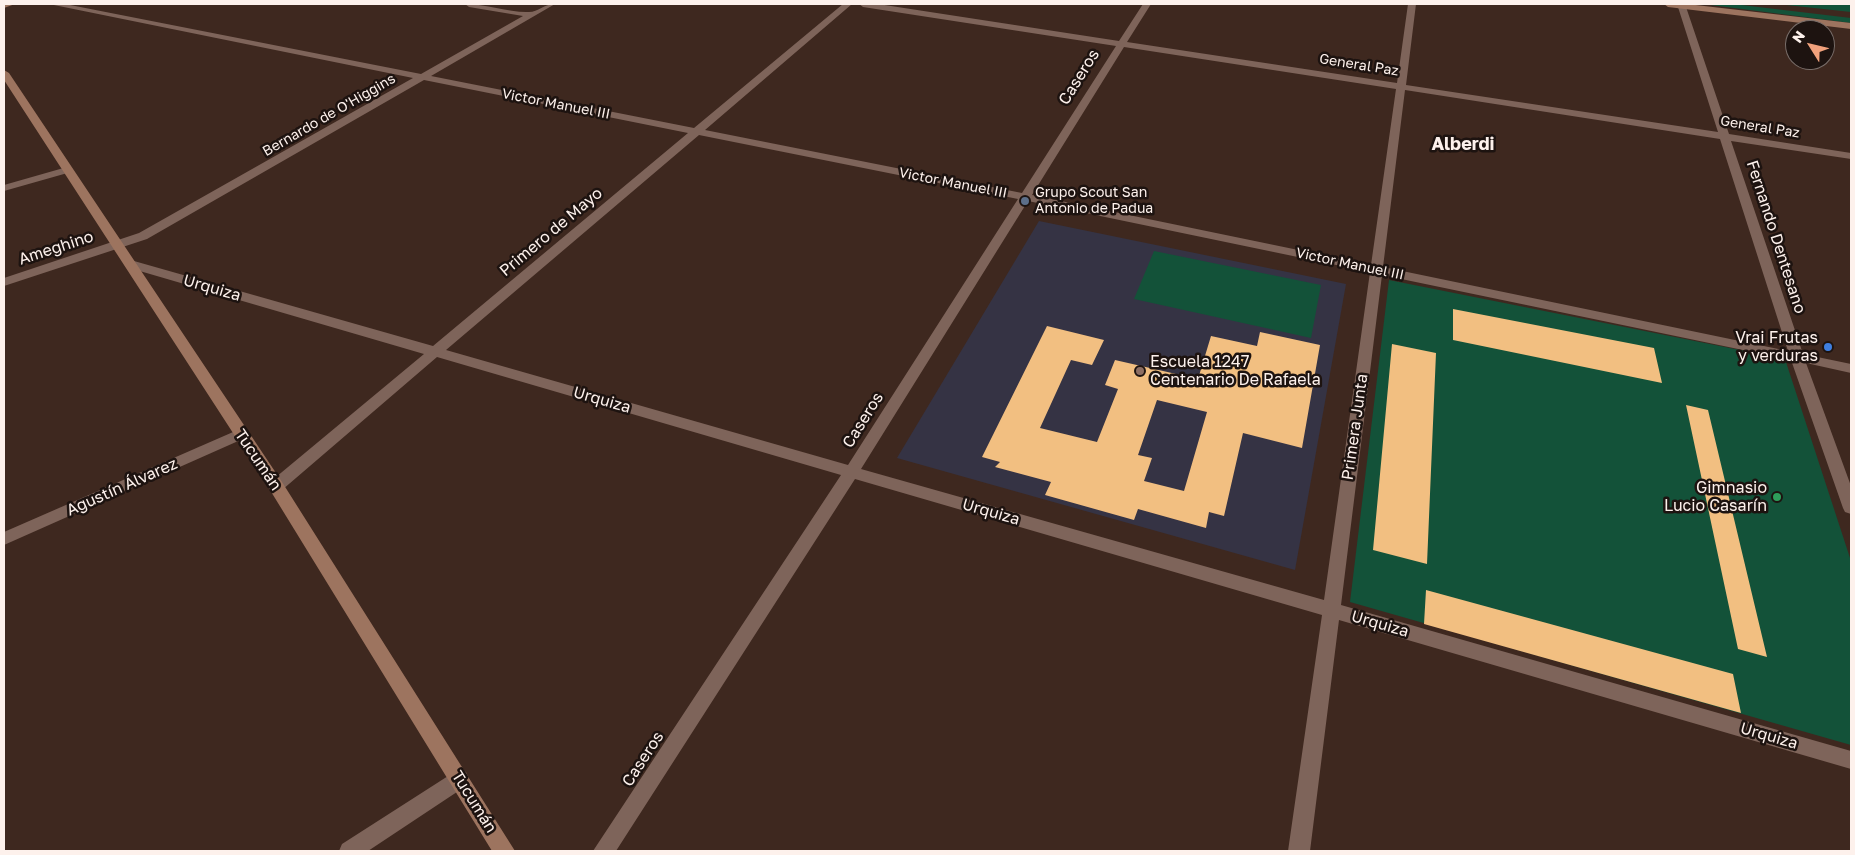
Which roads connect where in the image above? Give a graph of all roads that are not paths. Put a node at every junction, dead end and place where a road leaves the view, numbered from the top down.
1 (11, 4) edge
2 (53, 4) edge
3 (469, 4) edge
4 (551, 4) edge
5 (848, 4) edge
6 (863, 4) edge
7 (1147, 4) edge
8 (1412, 4) edge
9 (1668, 4) edge
10 (1744, 4) edge
11 (4, 5) edge
12 (1681, 5) edge
13 (532, 14) junction
14 (1851, 16) edge
15 (1851, 26) edge
16 (1121, 43) junction
17 (423, 77) junction
18 (6, 79) edge
19 (1400, 87) junction
20 (696, 132) junction
21 (1724, 137) junction
22 (1851, 156) edge
23 (67, 170) junction
24 (4, 188) edge
25 (1025, 197) junction
26 (118, 246) junction
27 (130, 264) junction
28 (1376, 270) junction
29 (4, 282) edge
30 (436, 351) junction
31 (1797, 357) junction
32 (1851, 368) edge
33 (240, 434) junction
34 (851, 472) junction
35 (276, 486) junction
36 (1851, 508) edge
37 (4, 539) edge
38 (1331, 610) junction
39 (1851, 760) edge
40 (459, 779) junction
41 (350, 851) edge
42 (504, 851) edge
43 (604, 851) edge
44 (1299, 851) edge

1 - 11 street
2 - 17 street, Victor Manuel III
3 - 13 street
4 - 13 street, Bernardo de O'Higgins
5 - 20 street, Primero de Mayo
6 - 16 street, General Paz
7 - 16 street, Caseros
8 - 19 street, Primera Junta
9 - 12 street
10 - 14 street
12 - 15 street
12 - 21 street, Fernando Dentesano
13 - 17 street, Bernardo de O'Higgins
16 - 19 street, General Paz
16 - 25 street, Caseros
17 - 20 street, Victor Manuel III
17 - 26 street, Bernardo de O'Higgins
18 - 23 street, Tucumán
19 - 21 street, General Paz
19 - 28 street, Primera Junta
20 - 25 street, Victor Manuel III
20 - 30 street, Primero de Mayo
21 - 22 street, General Paz
21 - 31 street, Fernando Dentesano
23 - 24 street
23 - 26 street, Tucumán
25 - 28 street, Victor Manuel III
25 - 34 street, Caseros
26 - 27 street, Tucumán
26 - 29 street, Ameghino
27 - 30 street, Urquiza
27 - 33 street, Tucumán
28 - 31 street, Victor Manuel III
28 - 38 street, Primera Junta
30 - 34 street, Urquiza
30 - 35 street, Primero de Mayo
31 - 32 street, Victor Manuel III
31 - 36 street, Fernando Dentesano
33 - 35 street, Tucumán
33 - 37 street, Agustín Álvarez
34 - 38 street, Urquiza
34 - 43 street, Caseros
35 - 40 street, Tucumán
38 - 39 street, Urquiza
38 - 44 street, Primera Junta
40 - 41 street
40 - 42 street, Tucumán

